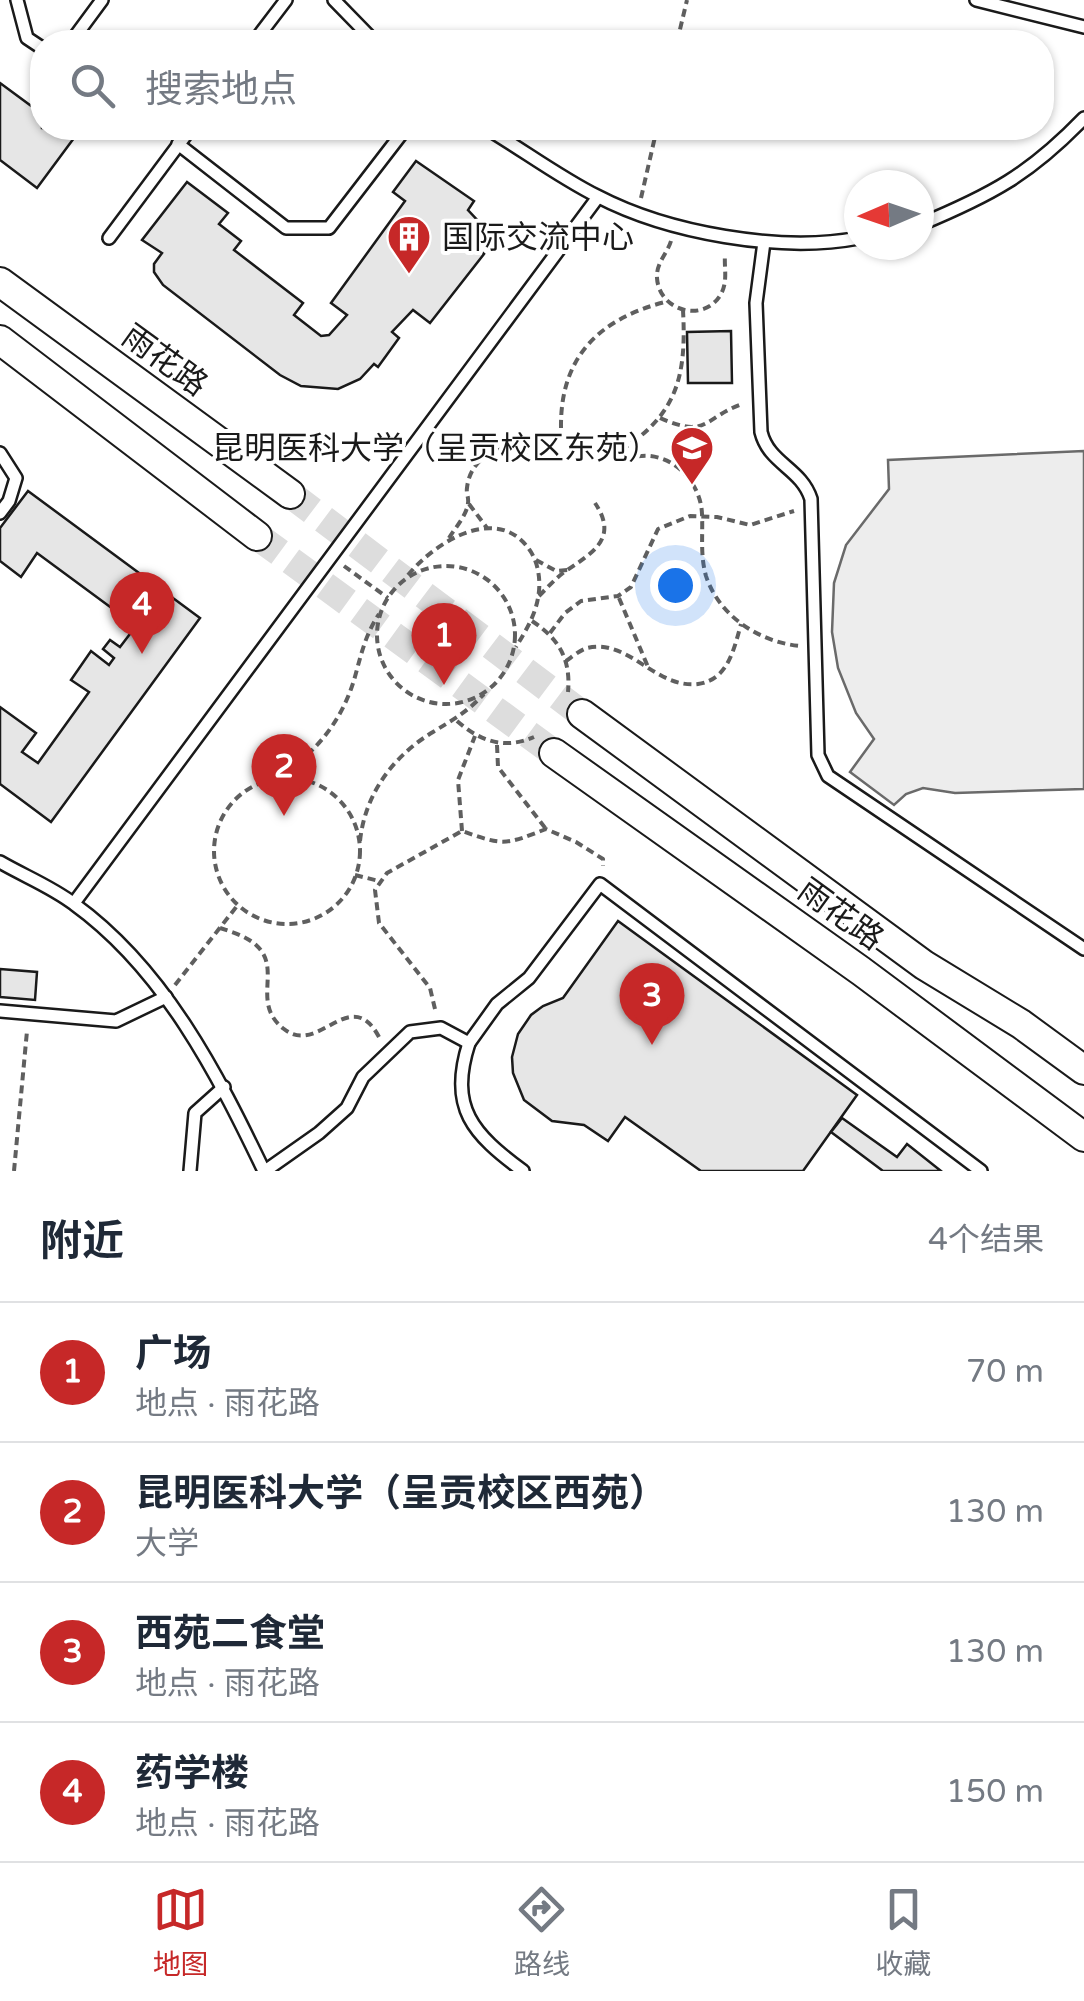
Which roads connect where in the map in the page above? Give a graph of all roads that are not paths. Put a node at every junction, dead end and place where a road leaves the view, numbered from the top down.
1 (17, 0) edge
2 (102, 0) edge
3 (286, 0) edge
4 (334, 0) edge
5 (976, 0) edge
6 (1084, 27) edge
7 (80, 30) edge
8 (263, 30) edge
9 (363, 30) edge
10 (30, 39) edge
11 (1084, 118) edge
12 (181, 140) edge
13 (397, 140) edge
14 (505, 140) edge
15 (178, 144) junction
16 (598, 197) junction
17 (934, 219) edge
18 (108, 238) dead end
19 (844, 239) edge
20 (764, 242) junction
21 (0, 282) edge
22 (0, 340) edge
23 (0, 453) edge
24 (290, 494) tunnel mouth
25 (0, 513) edge
26 (257, 536) tunnel mouth
27 (575, 706) tunnel mouth
28 (548, 743) tunnel mouth
29 (0, 862) edge
30 (74, 903) junction
31 (1084, 950) edge
32 (166, 997) junction
33 (0, 1011) edge
34 (469, 1043) junction
35 (1084, 1070) edge
36 (224, 1088) junction
37 (1084, 1138) edge
38 (190, 1171) edge
39 (264, 1171) edge
40 (524, 1171) edge
41 (980, 1171) edge

1 - 10 lane
2 - 7 lane
3 - 8 lane
4 - 9 lane
5 - 6 lane
11 - 17 lane
12 - 15 lane
13 - 15 lane
14 - 16 lane
15 - 18 lane
16 - 20 lane
16 - 30 lane
19 - 20 lane
20 - 31 lane
21 - 24 street, 雨花路
22 - 26 street
23 - 25 lane
27 - 35 street, 雨花路
28 - 37 street, 雨花路
29 - 30 lane
30 - 32 lane
32 - 33 lane
32 - 36 lane
34 - 39 lane
34 - 40 lane
34 - 41 lane
36 - 38 lane
36 - 39 lane

